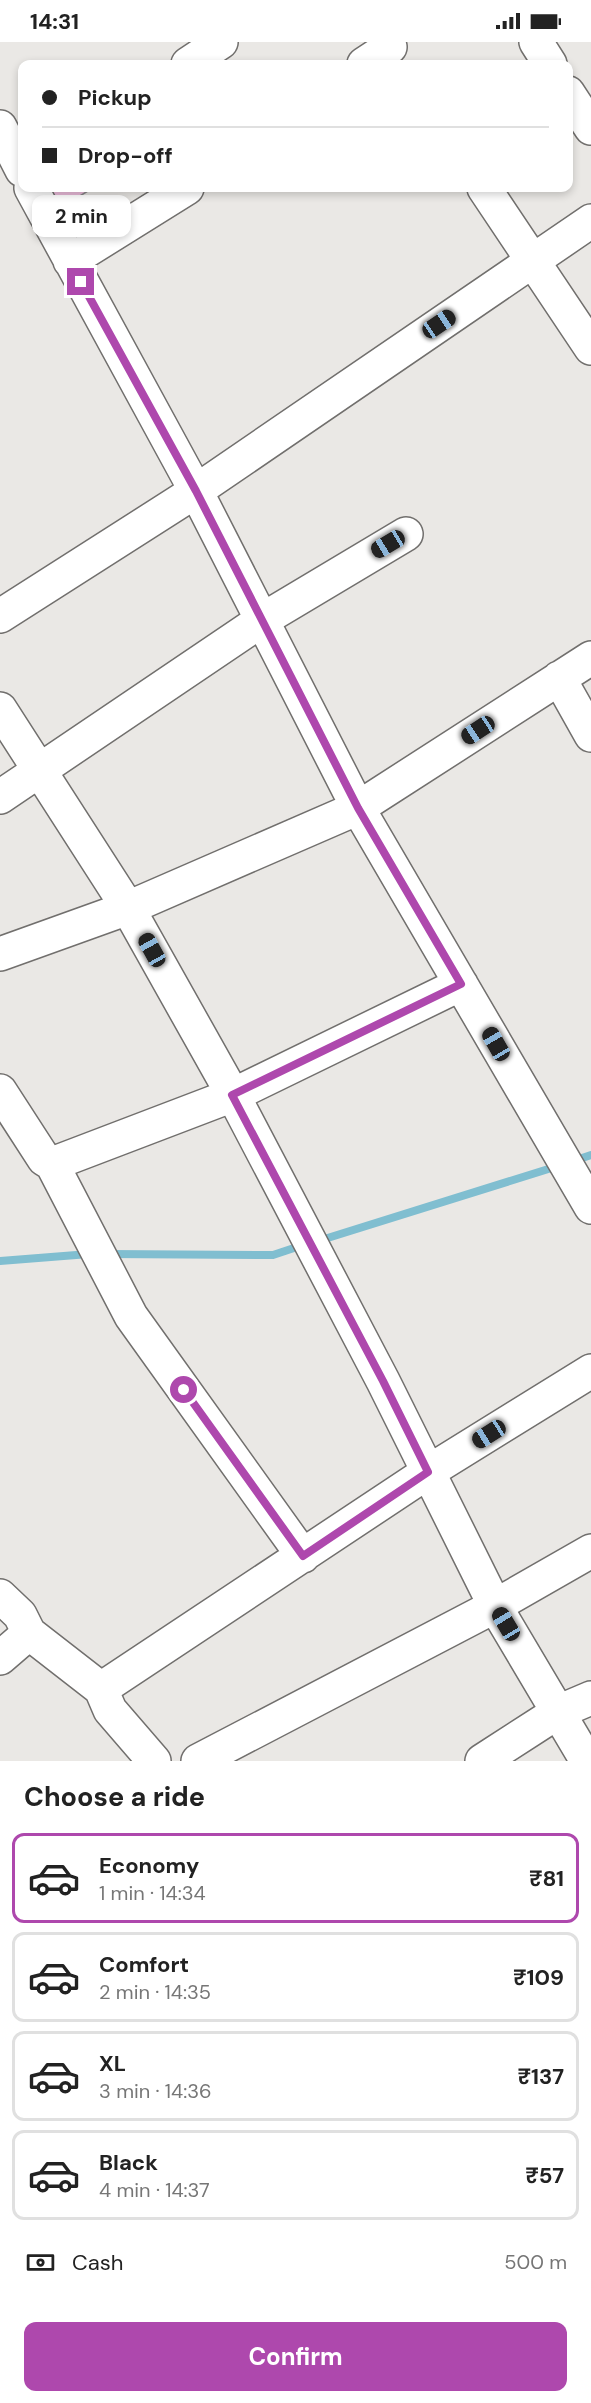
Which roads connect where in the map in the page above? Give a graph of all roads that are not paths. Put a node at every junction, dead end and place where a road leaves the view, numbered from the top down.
1 (221, 42) edge
2 (536, 42) edge
3 (194, 60) edge
4 (547, 60) edge
5 (573, 101) edge
6 (0, 127) edge
7 (591, 128) edge
8 (18, 162) edge
9 (33, 192) edge
10 (181, 192) edge
11 (487, 192) edge
12 (591, 221) edge
13 (70, 261) junction
14 (533, 261) junction
15 (591, 348) edge
16 (196, 491) junction
17 (406, 534) dead end
18 (0, 616) edge
19 (262, 620) junction
20 (591, 658) edge
21 (559, 678) junction
22 (0, 709) edge
23 (591, 735) edge
24 (40, 770) junction
25 (0, 797) edge
26 (358, 808) junction
27 (129, 908) junction
28 (0, 954) edge
29 (461, 984) junction
30 (0, 1091) edge
31 (232, 1095) junction
32 (52, 1164) junction
33 (591, 1207) edge
34 (591, 1371) edge
35 (428, 1472) junction
36 (591, 1551) edge
37 (303, 1556) junction
38 (0, 1596) edge
39 (495, 1606) junction
40 (29, 1633) junction
41 (0, 1658) edge
42 (101, 1689) junction
43 (591, 1698) edge
44 (558, 1712) junction
45 (154, 1761) edge
46 (198, 1761) edge
47 (482, 1761) edge
48 (587, 1761) edge

1 - 3 street
2 - 4 street
5 - 7 street
6 - 8 street
9 - 13 street
10 - 13 street
11 - 14 street
12 - 14 street
13 - 16 street
14 - 15 street
14 - 16 street
16 - 18 street
16 - 19 street
17 - 19 street
19 - 24 street
19 - 26 street
20 - 21 street
21 - 23 street
21 - 26 street
22 - 24 street
24 - 25 street
24 - 27 street
26 - 27 street
26 - 29 street
27 - 28 street
27 - 31 street
29 - 31 street
29 - 33 street
30 - 32 street
31 - 32 street
31 - 35 street
32 - 37 street
34 - 35 street
35 - 37 street
35 - 39 street
36 - 39 street
37 - 42 street
38 - 40 street
39 - 44 street
39 - 46 street
40 - 41 street
40 - 42 street
42 - 45 street
43 - 44 street
44 - 47 street
44 - 48 street

